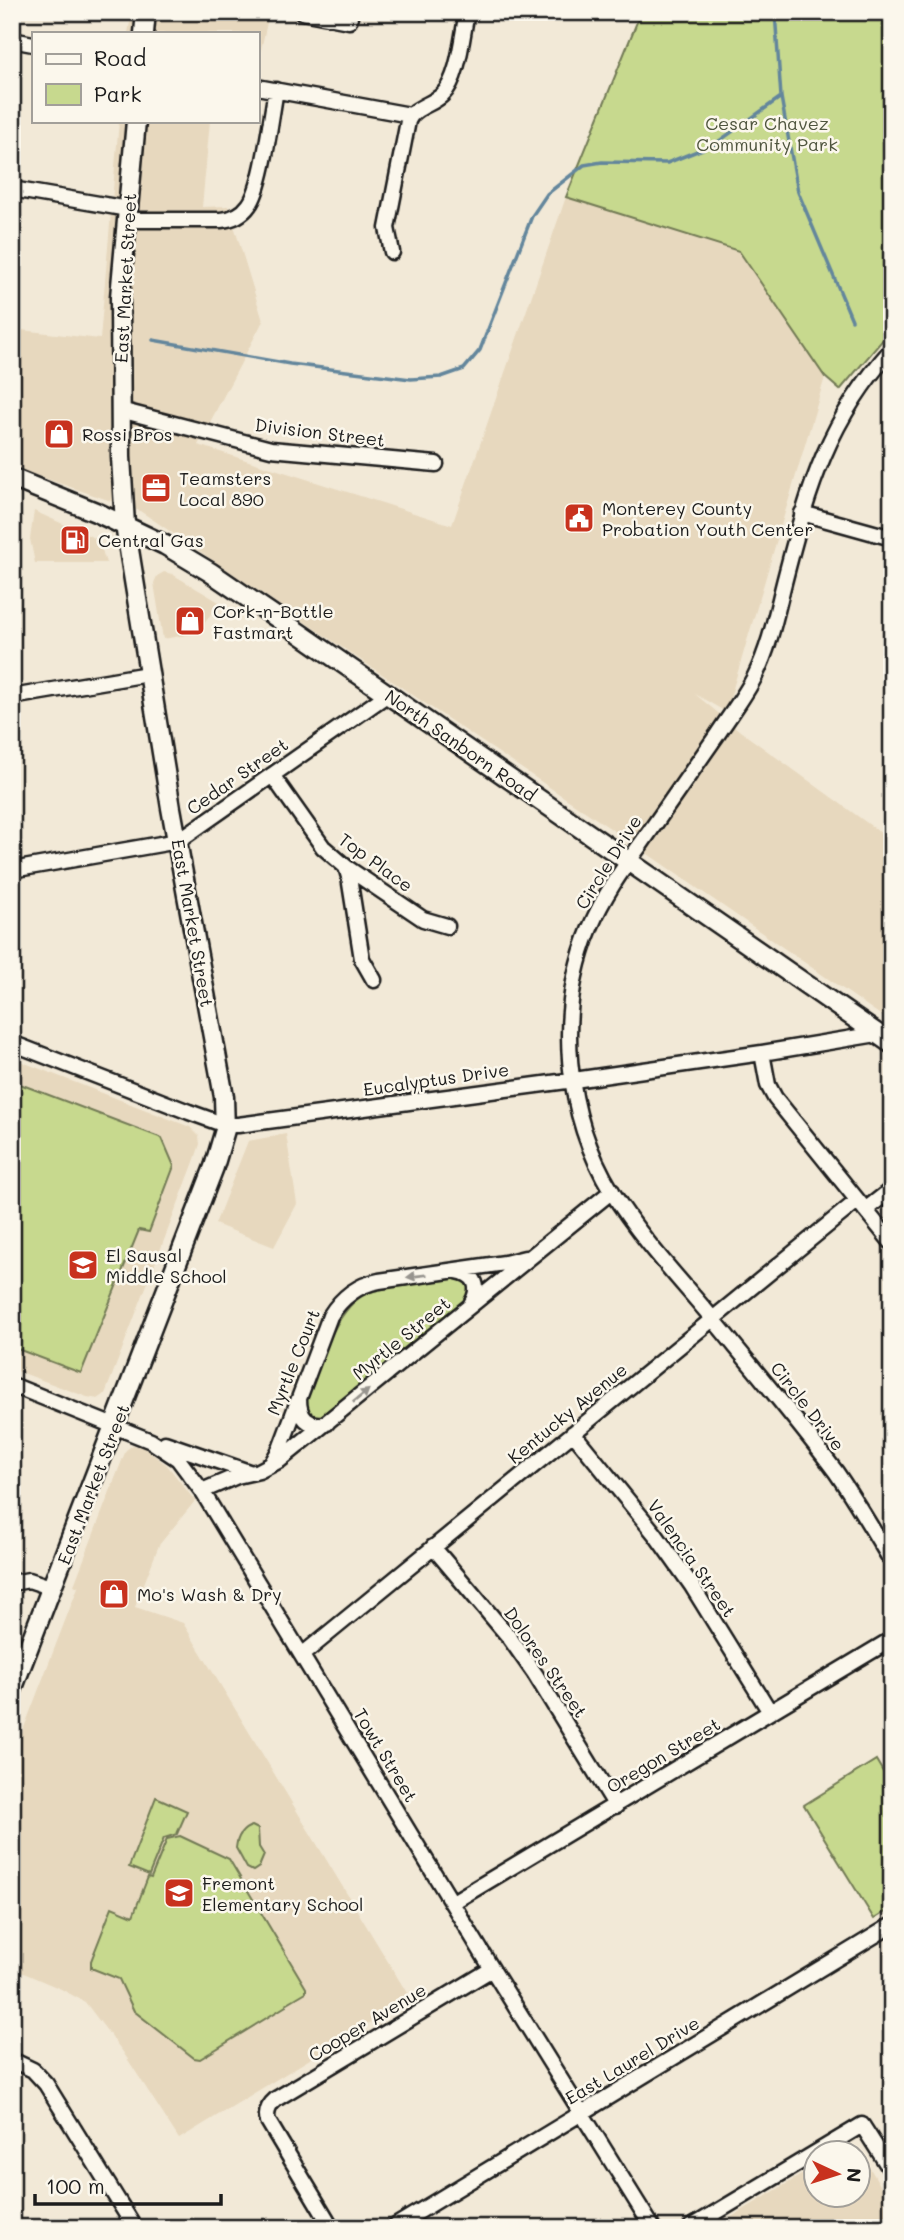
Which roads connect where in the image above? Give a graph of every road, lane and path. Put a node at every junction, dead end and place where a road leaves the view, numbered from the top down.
1 (146, 12) edge
2 (302, 12) edge
3 (351, 12) edge
4 (467, 12) edge
5 (144, 32) edge
6 (12, 40) edge
7 (32, 44) edge
8 (259, 87) edge
9 (276, 90) junction
10 (410, 115) junction
11 (136, 122) edge
12 (12, 189) edge
13 (128, 215) junction
14 (392, 252) dead end
15 (892, 349) edge
16 (120, 410) junction
17 (436, 464) dead end
18 (12, 478) edge
19 (802, 513) junction
20 (125, 525) junction
21 (892, 538) edge
22 (148, 674) junction
23 (387, 694) junction
24 (12, 697) edge
25 (272, 775) junction
26 (178, 841) junction
27 (628, 862) junction
28 (346, 867) junction
29 (12, 870) edge
30 (447, 926) dead end
31 (374, 980) dead end
32 (884, 1039) edge
33 (12, 1043) edge
34 (762, 1053) junction
35 (574, 1080) junction
36 (225, 1125) junction
37 (892, 1189) edge
38 (612, 1191) junction
39 (861, 1205) junction
40 (892, 1242) edge
41 (532, 1255) junction
42 (456, 1271) junction
43 (469, 1308) junction
44 (713, 1318) junction
45 (12, 1385) edge
46 (299, 1397) junction
47 (328, 1422) junction
48 (116, 1425) junction
49 (573, 1433) junction
50 (140, 1435) junction
51 (268, 1466) junction
52 (250, 1472) junction
53 (202, 1491) junction
54 (433, 1547) junction
55 (892, 1562) edge
56 (12, 1583) edge
57 (53, 1588) junction
58 (892, 1639) edge
59 (302, 1655) junction
60 (12, 1690) edge
61 (770, 1712) junction
62 (616, 1806) junction
63 (453, 1902) junction
64 (892, 1925) edge
65 (492, 1969) junction
66 (12, 2060) edge
67 (581, 2113) junction
68 (892, 2172) edge
69 (135, 2228) edge
70 (332, 2228) edge
71 (392, 2228) edge
72 (653, 2228) edge
73 (690, 2228) edge

1 - 5 main road
2 - 3 street
4 - 10 street
6 - 7 street
8 - 9 street
9 - 10 street
9 - 13 street
10 - 14 street
11 - 13 main road, East Market Street
12 - 13 street
13 - 16 main road, East Market Street
15 - 19 street, Circle Drive
16 - 17 street, Division Street
16 - 20 main road, East Market Street
18 - 20 main road, North Sanborn Road
19 - 21 street
19 - 27 street, Circle Drive
20 - 22 main road, East Market Street
20 - 23 main road, North Sanborn Road
22 - 24 street
22 - 26 main road, East Market Street
23 - 25 street, Cedar Street
23 - 27 main road, North Sanborn Road
25 - 26 street, Cedar Street
25 - 28 street, Top Place
26 - 29 street, Cedar Street
26 - 36 main road, East Market Street
27 - 32 main road, North Sanborn Road
27 - 35 street, Circle Drive
28 - 30 street, Top Place
28 - 31 street
32 - 34 street, Eucalyptus Drive
33 - 36 street, Eucalyptus Drive
34 - 35 street, Eucalyptus Drive
34 - 39 street
35 - 36 street, Eucalyptus Drive
35 - 38 street, Circle Drive
36 - 48 main road, East Market Street
37 - 39 street, Kentucky Avenue
38 - 41 street, Myrtle Street
38 - 44 street, Circle Drive
39 - 40 street
39 - 44 street, Kentucky Avenue
41 - 42 street, Myrtle Court
41 - 43 street, Myrtle Street
42 - 43 street
42 -> 46 street, Myrtle Court
47 -> 43 street, Myrtle Street
44 - 49 street, Kentucky Avenue
44 - 55 street, Circle Drive
45 - 48 street, Towt Street
46 - 47 street
46 - 51 street, Myrtle Court
47 - 51 street, Myrtle Street
48 - 50 street, Towt Street
48 - 57 main road, East Market Street
49 - 54 street, Kentucky Avenue
49 - 61 street, Valencia Street
50 - 52 street
50 - 53 street, Towt Street
51 - 52 street, Myrtle Street
52 - 53 street, Myrtle Street
53 - 59 street, Towt Street
54 - 59 street, Kentucky Avenue
54 - 62 street, Dolores Street
56 - 57 street
57 - 60 main road, East Market Street
58 - 61 street, Oregon Street
59 - 63 street, Towt Street
61 - 62 street, Oregon Street
62 - 63 street, Oregon Street
63 - 65 street, Towt Street
64 - 67 street, East Laurel Drive
65 - 67 street, Towt Street
65 - 70 street, Cooper Avenue
66 - 69 street
67 - 71 street, East Laurel Drive
67 - 72 street, Towt Street
68 - 73 street

